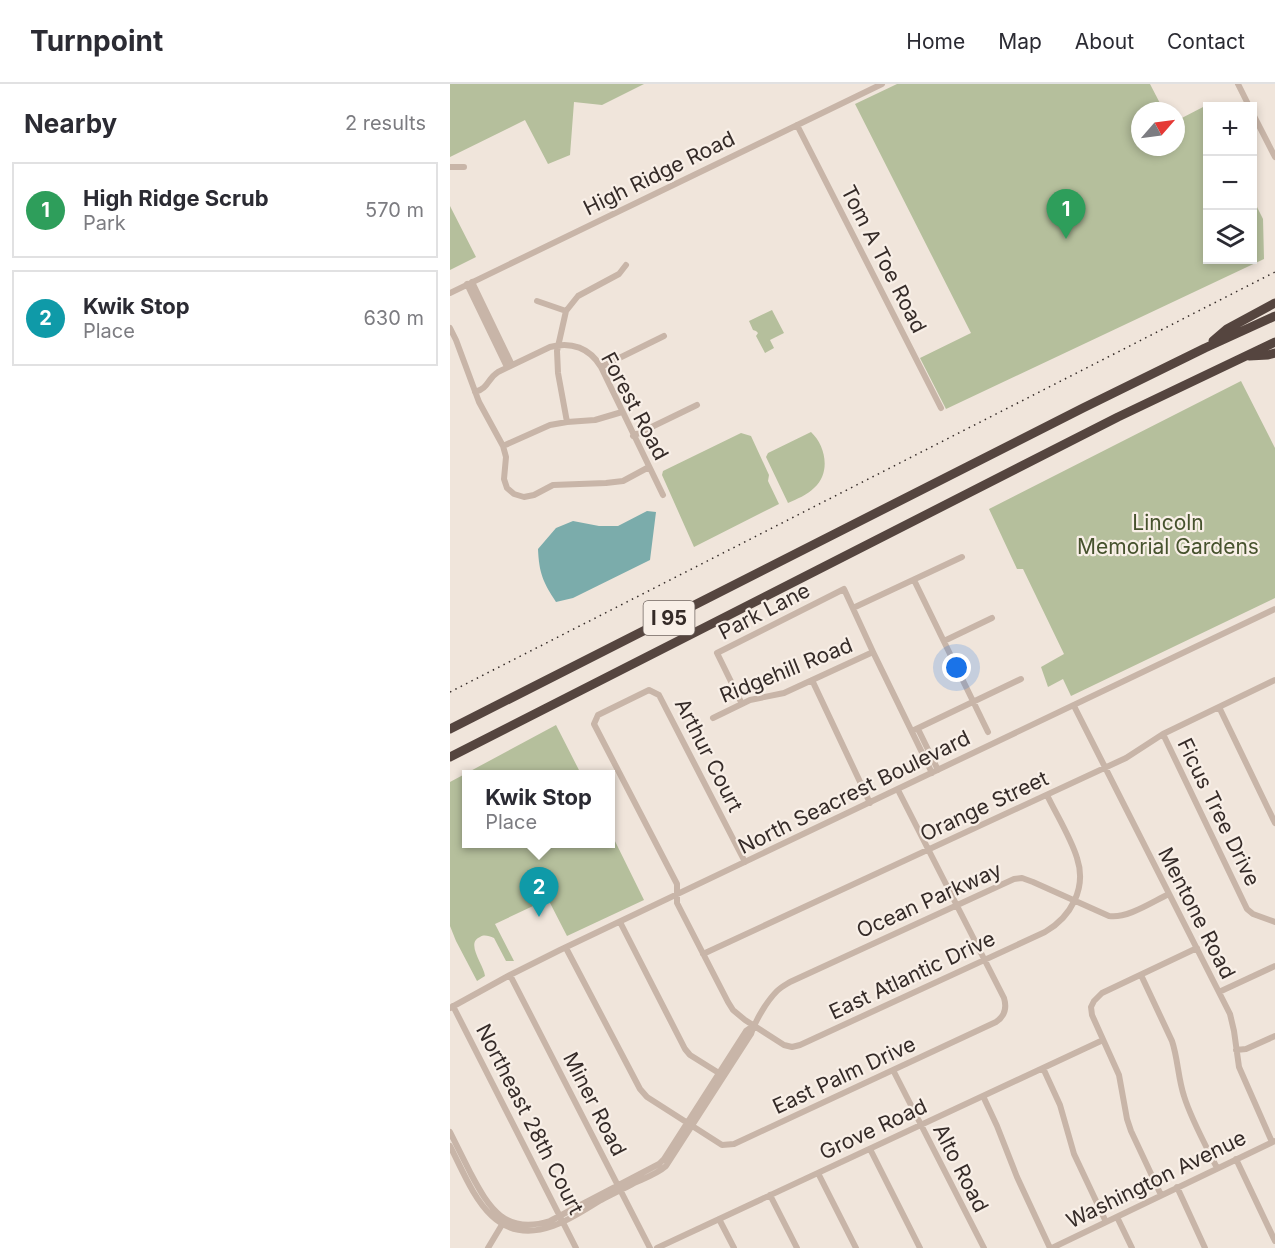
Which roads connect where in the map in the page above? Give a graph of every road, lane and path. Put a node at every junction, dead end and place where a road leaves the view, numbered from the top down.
1 (882, 84) edge
2 (1238, 84) edge
3 (1248, 102) edge
4 (1257, 122) edge
5 (797, 125) junction
6 (1275, 157) edge
7 (450, 166) edge
8 (464, 167) dead end
9 (626, 265) dead end
10 (470, 283) junction
11 (450, 293) edge
12 (537, 301) dead end
13 (1275, 303) edge
14 (567, 310) junction
15 (1275, 316) edge
16 (450, 328) edge
17 (664, 336) dead end
18 (1275, 342) edge
19 (559, 345) junction
20 (1205, 348) junction
21 (1275, 353) edge
22 (1244, 356) junction
23 (509, 366) junction
24 (601, 367) junction
25 (475, 392) junction
26 (697, 405) dead end
27 (941, 408) dead end
28 (622, 412) junction
29 (567, 422) junction
30 (633, 436) junction
31 (503, 446) junction
32 (649, 467) junction
33 (663, 495) dead end
34 (962, 556) dead end
35 (914, 580) junction
36 (853, 608) junction
37 (1275, 609) edge
38 (992, 618) dead end
39 (944, 641) junction
40 (873, 652) junction
41 (1021, 679) dead end
42 (812, 680) junction
43 (1275, 680) edge
44 (974, 702) junction
45 (742, 704) junction
46 (1074, 706) junction
47 (1219, 707) junction
48 (713, 718) dead end
49 (450, 729) edge
50 (915, 730) junction
51 (988, 732) dead end
52 (1163, 734) junction
53 (450, 757) edge
54 (1105, 768) junction
55 (935, 772) junction
56 (898, 790) junction
57 (1047, 795) junction
58 (870, 802) junction
59 (1275, 823) edge
60 (929, 850) junction
61 (745, 862) junction
62 (1169, 894) junction
63 (677, 895) junction
64 (1075, 900) junction
65 (956, 905) junction
66 (620, 922) junction
67 (1275, 922) edge
68 (566, 948) junction
69 (1197, 948) junction
70 (704, 954) junction
71 (984, 960) junction
72 (1275, 966) edge
73 (510, 975) junction
74 (1141, 975) junction
75 (1219, 992) junction
76 (452, 1007) edge
77 (754, 1026) junction
78 (1275, 1036) edge
79 (1103, 1040) junction
80 (1236, 1050) junction
81 (1043, 1068) junction
82 (893, 1070) junction
83 (722, 1075) junction
84 (983, 1096) junction
85 (689, 1124) junction
86 (921, 1125) junction
87 (450, 1132) edge
88 (1274, 1141) edge
89 (450, 1146) edge
90 (870, 1149) junction
91 (1236, 1159) junction
92 (1217, 1168) junction
93 (818, 1173) junction
94 (619, 1187) junction
95 (1177, 1187) junction
96 (770, 1195) junction
97 (1161, 1195) junction
98 (1117, 1217) junction
99 (562, 1219) junction
100 (719, 1219) junction
101 (503, 1221) junction
102 (1106, 1222) junction
103 (1275, 1241) edge
104 (1055, 1247) edge
105 (488, 1248) edge
106 (576, 1248) edge
107 (650, 1248) edge
108 (657, 1248) edge
109 (734, 1248) edge
110 (797, 1248) edge
111 (856, 1248) edge
112 (920, 1248) edge
113 (984, 1248) edge
114 (1132, 1248) edge
115 (1205, 1248) edge

1 - 5 street, High Ridge Road
2 - 3 street
4 - 6 street
5 - 10 street, High Ridge Road
5 - 27 street, Tom A Toe Road
7 - 8 street
9 - 14 street
10 - 11 street, High Ridge Road
10 - 23 street
12 - 14 street
13 - 20 highway
14 - 19 street
15 - 20 highway, I 95
16 - 25 street
17 - 24 street
18 - 22 highway, I 95
19 - 23 street
19 - 24 street, Forest Road
19 - 29 street
20 - 49 highway, I 95
21 - 22 highway
22 - 53 highway, I 95
23 - 25 street
24 - 28 street, Forest Road
25 - 31 street
26 - 30 street
28 - 29 street
28 - 30 street, Forest Road
29 - 31 street
30 - 32 street, Forest Road
31 - 32 street
32 - 33 street, Forest Road
34 - 35 street
35 - 36 street
35 - 39 street
36 - 40 street
36 - 45 street, Park Lane
37 - 46 street, North Seacrest Boulevard
38 - 39 street
39 - 44 street
40 - 42 street, Ridgehill Road
40 - 50 street
41 - 44 street
42 - 45 street, Ridgehill Road
42 - 58 street
43 - 47 street, Orange Street
44 - 50 street
44 - 51 street
45 - 48 street, Ridgehill Road
46 - 54 street, Mentone Road
46 - 55 street, North Seacrest Boulevard
47 - 52 street, Orange Street
47 - 59 street
50 - 55 street
52 - 54 street, Orange Street
52 - 67 street, Ficus Tree Drive
54 - 57 street, Orange Street
54 - 62 street, Mentone Road
55 - 56 street, North Seacrest Boulevard
56 - 58 street, North Seacrest Boulevard
56 - 60 street
57 - 60 street, Orange Street
57 - 64 street
58 - 61 street, North Seacrest Boulevard
60 - 65 street
60 - 70 street, Orange Street
61 - 63 street, North Seacrest Boulevard
61 - 63 street, Arthur Court
62 - 64 street, Ocean Parkway
62 - 69 street, Mentone Road
63 - 66 street, North Seacrest Boulevard
63 - 70 street
64 - 65 street, Ocean Parkway
64 - 71 street, East Atlantic Drive
65 - 71 street
65 - 77 street, Ocean Parkway
66 - 68 street, North Seacrest Boulevard
66 - 83 street
68 - 73 street, North Seacrest Boulevard
68 - 85 street
69 - 74 street
69 - 75 street, Mentone Road
70 - 77 street
71 - 77 street, East Atlantic Drive
71 - 82 street, East Palm Drive
72 - 75 street
73 - 76 street, North Seacrest Boulevard
73 - 94 street, Miner Road
74 - 79 street
74 - 92 street
75 - 80 street, Mentone Road
76 - 99 street, Northeast 28th Court
77 - 83 street, Ocean Parkway
78 - 80 street
79 - 81 street, Grove Road
79 - 97 street
80 - 88 street, Mentone Road
81 - 84 street, Grove Road
81 - 102 street
82 - 85 street, East Palm Drive
82 - 86 street, Alto Road
83 - 85 street, Ocean Parkway
84 - 86 street, Grove Road
84 - 104 street
85 - 94 street, Ocean Parkway
86 - 90 street, Grove Road
86 - 113 street, Alto Road
87 - 101 street
88 - 91 street, Washington Avenue
89 - 101 street
90 - 93 street, Grove Road
90 - 112 street
91 - 92 street, Washington Avenue
91 - 103 street
92 - 95 street, Washington Avenue
93 - 96 street, Grove Road
93 - 111 street
94 - 99 street, Ocean Parkway
94 - 107 street, Miner Road
95 - 97 street, Washington Avenue
95 - 115 street
96 - 100 street, Grove Road
96 - 110 street
97 - 98 street, Washington Avenue
98 - 102 street, Washington Avenue
98 - 114 street
99 - 101 street, Ocean Parkway
99 - 106 street, Northeast 28th Court
100 - 108 street, Grove Road
100 - 109 street
101 - 105 street
102 - 104 street, Washington Avenue

